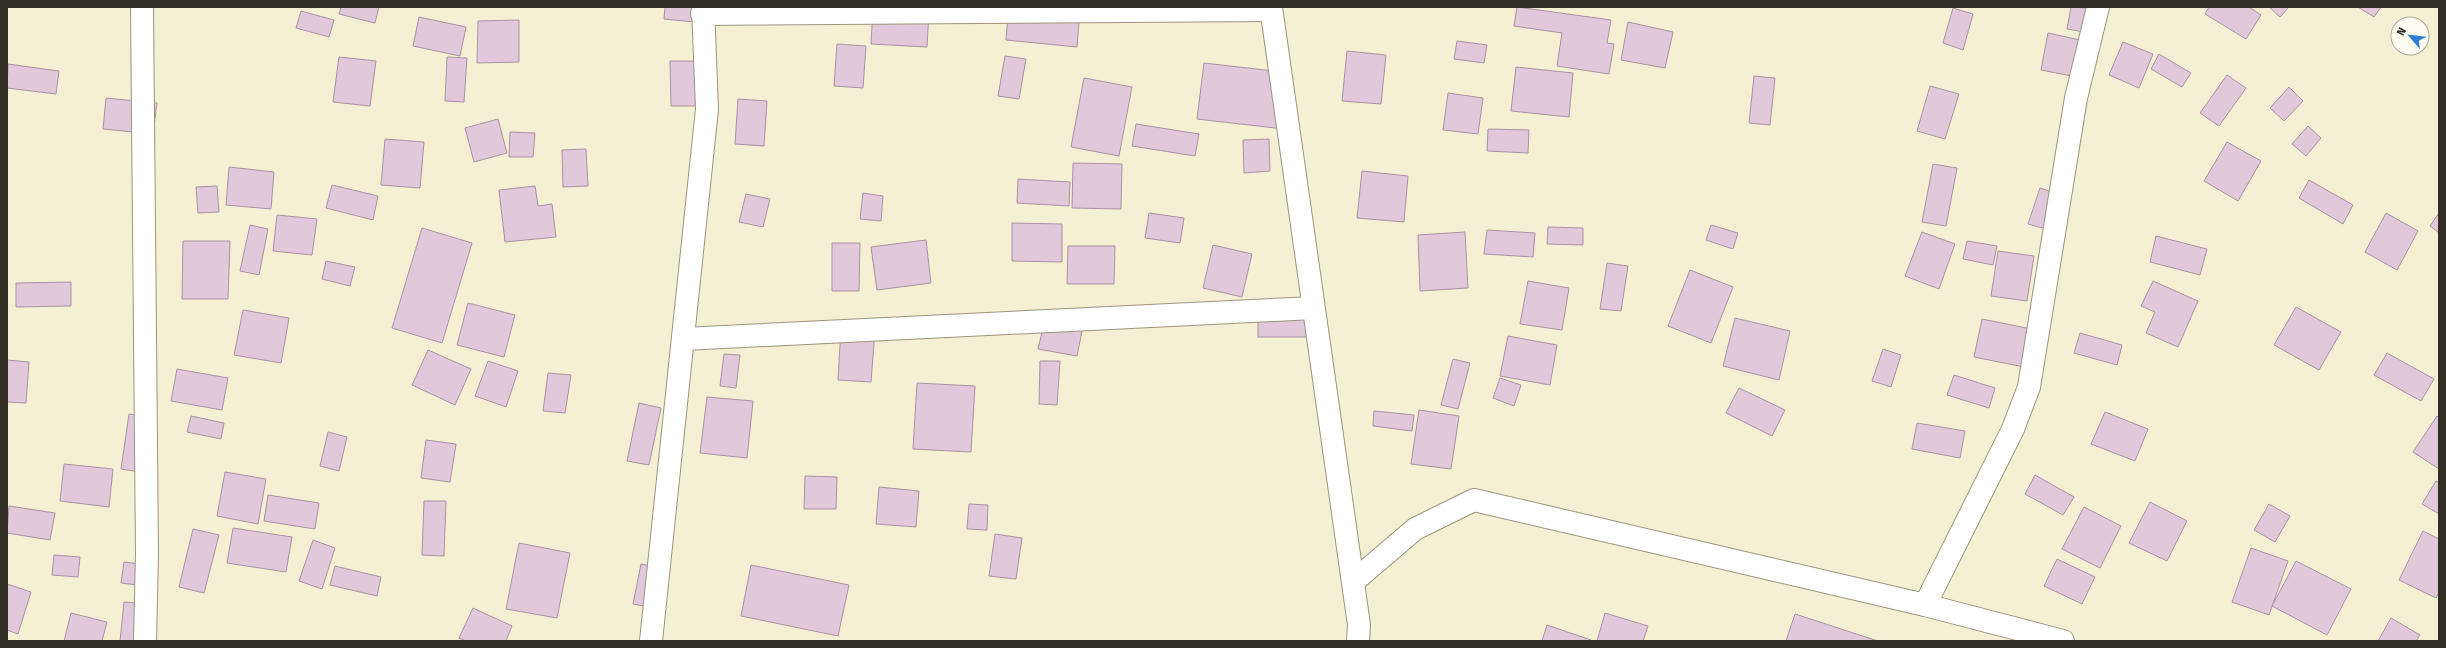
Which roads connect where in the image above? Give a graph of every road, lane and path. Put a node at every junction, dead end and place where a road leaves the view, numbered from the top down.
1 (142, 7) edge
2 (2098, 7) edge
3 (1271, 9) edge
4 (703, 11) edge
5 (1313, 308) junction
6 (683, 339) junction
7 (1353, 582) junction
8 (1926, 605) junction
9 (145, 641) edge
10 (651, 641) edge
11 (1358, 641) edge
12 (2063, 641) edge

1 - 9 street
2 - 8 street
3 - 4 street
3 - 5 street
4 - 6 street
5 - 6 street
5 - 7 street
6 - 10 street
7 - 8 street
7 - 11 street
8 - 12 street

